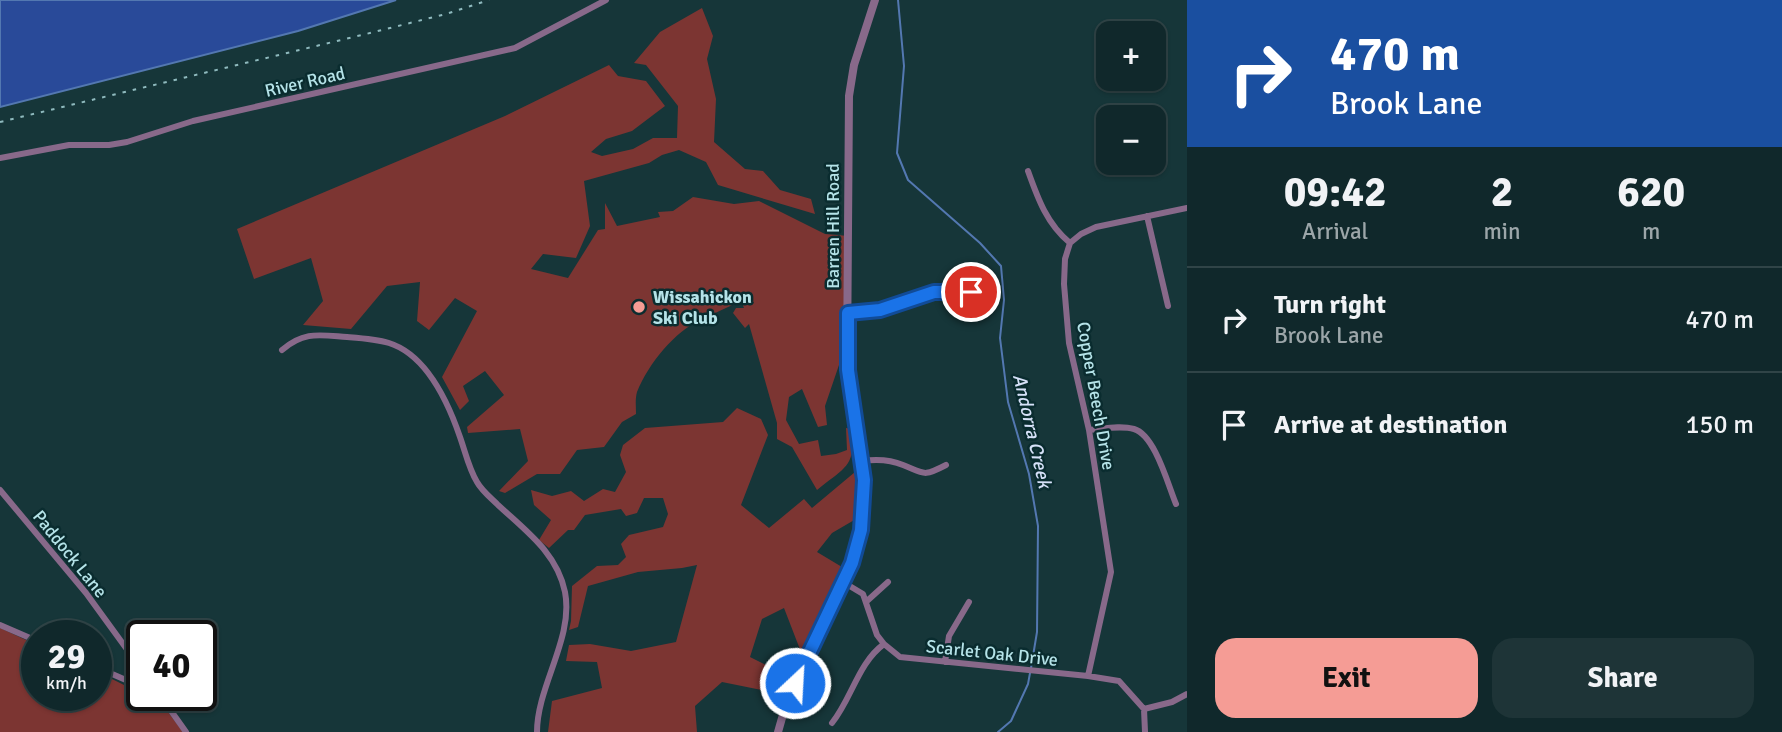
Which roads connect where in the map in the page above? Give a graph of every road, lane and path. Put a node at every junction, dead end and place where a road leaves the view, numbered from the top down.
1 (606, 0) edge
2 (875, 0) edge
3 (0, 158) edge
4 (1028, 171) dead end
5 (1187, 208) edge
6 (1147, 216) junction
7 (1070, 243) junction
8 (995, 295) dead end
9 (1168, 306) dead end
10 (848, 313) junction
11 (282, 350) dead end
12 (1089, 430) junction
13 (862, 461) junction
14 (946, 465) dead end
15 (0, 490) edge
16 (1177, 504) dead end
17 (843, 582) junction
18 (888, 582) dead end
19 (867, 601) junction
20 (969, 602) dead end
21 (0, 625) edge
22 (21, 634) edge
23 (884, 644) junction
24 (126, 648) edge
25 (945, 662) junction
26 (1088, 676) junction
27 (1187, 694) edge
28 (1144, 709) junction
29 (172, 711) edge
30 (832, 723) dead end
31 (187, 732) edge
32 (537, 732) edge
33 (778, 732) edge
34 (1145, 732) edge

1 - 3 street, River Road
2 - 10 street, Barren Hill Road
4 - 7 street
5 - 6 street
6 - 7 street
6 - 9 street
7 - 12 street, Copper Beech Drive
8 - 10 street
10 - 13 street, Barren Hill Road
11 - 32 street
12 - 16 street
12 - 26 street, Copper Beech Drive
13 - 14 street
13 - 17 street, Barren Hill Road
15 - 24 street, Paddock Lane
17 - 19 street
17 - 33 street, Barren Hill Road
18 - 19 street
19 - 23 street
20 - 25 street
21 - 22 street
23 - 25 street, Scarlet Oak Drive
23 - 30 street
25 - 26 street, Scarlet Oak Drive
26 - 28 street, Scarlet Oak Drive
27 - 28 street
28 - 34 street
29 - 31 street

